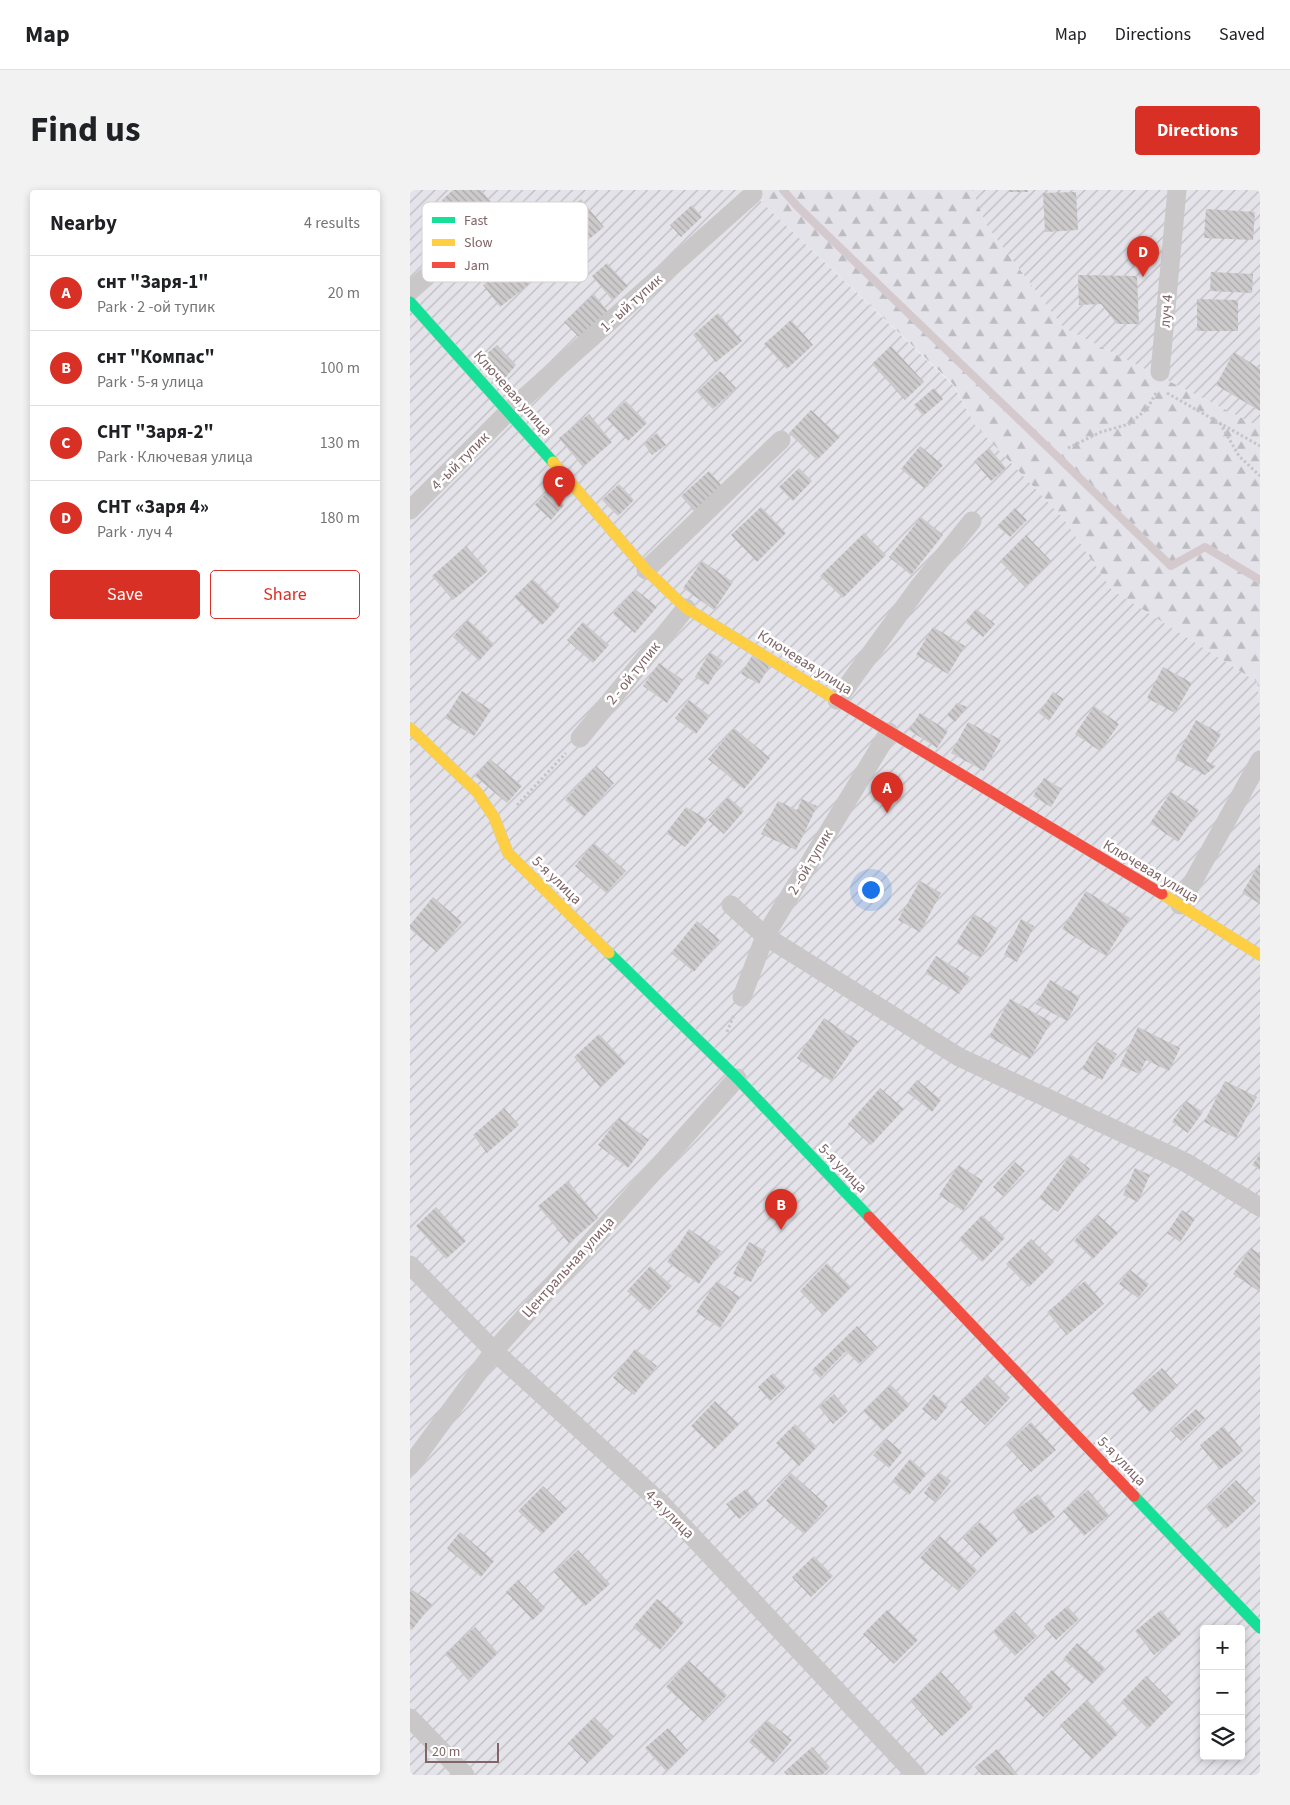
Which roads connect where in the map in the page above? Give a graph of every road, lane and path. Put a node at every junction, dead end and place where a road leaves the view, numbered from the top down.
1 (1177, 190) edge
2 (753, 194) dead end
3 (422, 281) edge
4 (410, 291) edge
5 (410, 302) edge
6 (1160, 378) junction
7 (509, 411) junction
8 (1220, 423) junction
9 (781, 440) dead end
10 (1260, 446) edge
11 (1068, 448) dead end
12 (1260, 476) edge
13 (410, 510) edge
14 (972, 521) dead end
15 (646, 570) junction
16 (686, 608) junction
17 (837, 700) junction
18 (410, 728) edge
19 (889, 732) junction
20 (580, 738) joint
21 (1260, 760) edge
22 (497, 825) junction
23 (731, 905) dead end
24 (1180, 905) junction
25 (765, 936) junction
26 (1260, 955) edge
27 (742, 997) joint
28 (717, 1058) junction
29 (737, 1078) junction
30 (1260, 1207) edge
31 (410, 1265) edge
32 (494, 1350) junction
33 (410, 1466) edge
34 (1260, 1628) edge
35 (410, 1718) edge
36 (465, 1775) edge
37 (916, 1775) edge

1 - 6 street, луч 4
2 - 7 street, 1 - ый тупик
3 - 4 street
5 - 7 street, Ключевая улица
6 - 8 path
6 - 11 path
7 - 13 street, 4 -ый тупик
7 - 15 street, Ключевая улица
8 - 10 path
8 - 12 path
9 - 15 street
14 - 17 street
15 - 16 street, Ключевая улица
16 - 17 street, Ключевая улица
16 - 20 street, 2 - ой тупик
17 - 19 street, Ключевая улица
18 - 22 street, 5-я улица
19 - 24 street, Ключевая улица
19 - 25 street, 2 -ой тупик
20 - 22 path
21 - 24 street
22 - 28 street, 5-я улица
23 - 25 street
24 - 26 street, Ключевая улица
25 - 27 street, 2 -ой тупик
25 - 30 street
27 - 28 path
28 - 29 street, 5-я улица
29 - 32 street, Центральная улица
29 - 34 street, 5-я улица
31 - 32 street, 4-я улица
32 - 33 street, Центральная улица
32 - 37 street, 4-я улица
35 - 36 street

